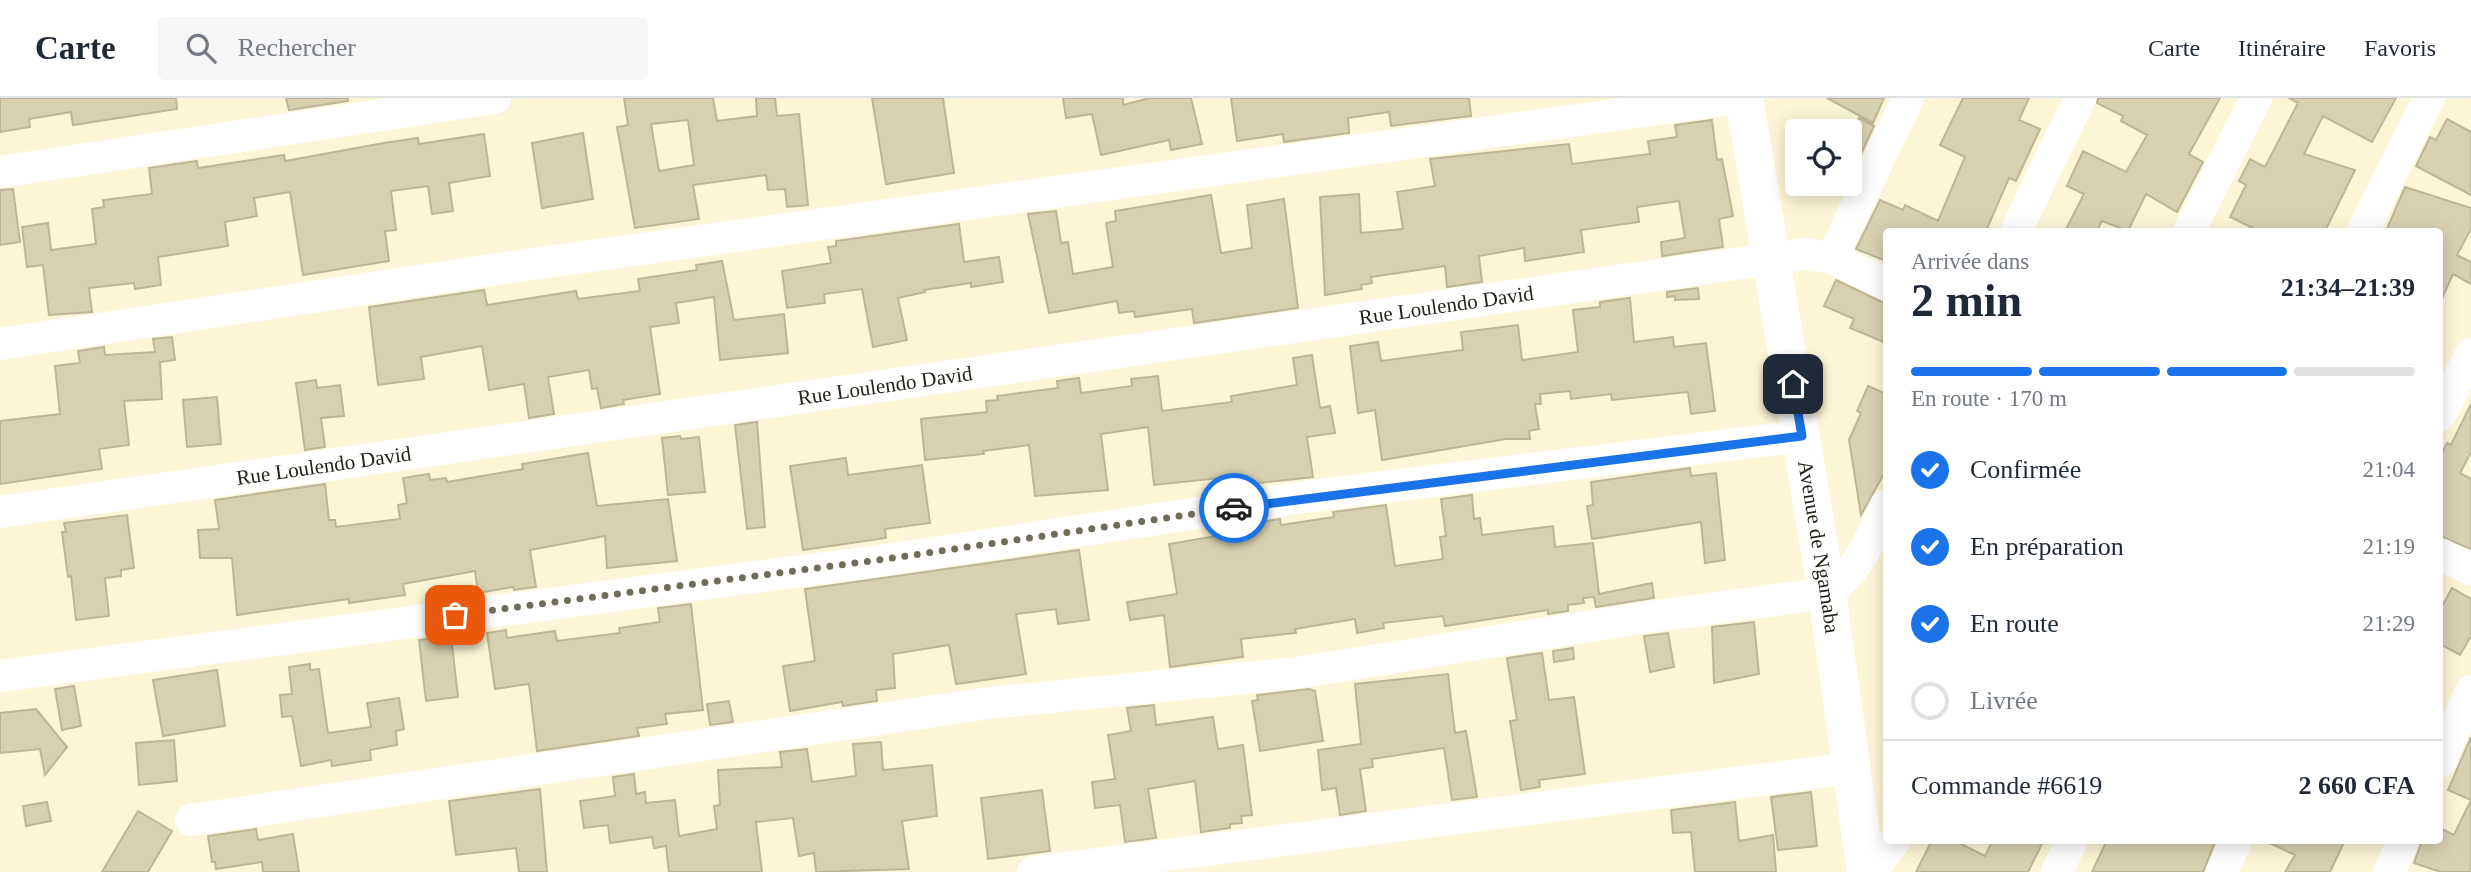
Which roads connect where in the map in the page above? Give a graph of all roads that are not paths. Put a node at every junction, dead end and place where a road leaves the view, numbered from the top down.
1 (495, 98) edge
2 (1738, 98) edge
3 (1744, 98) edge
4 (1908, 98) edge
5 (2080, 98) edge
6 (2256, 98) edge
7 (2429, 98) edge
8 (0, 172) edge
9 (2018, 228) edge
10 (2191, 228) edge
11 (2364, 228) edge
12 (1832, 258) junction
13 (1772, 260) junction
14 (1883, 283) edge
15 (0, 344) edge
16 (2471, 354) edge
17 (2443, 409) edge
18 (1802, 436) junction
19 (1883, 511) edge
20 (0, 512) edge
21 (2443, 555) edge
22 (2471, 569) edge
23 (1827, 593) junction
24 (0, 676) edge
25 (2471, 691) edge
26 (2443, 755) edge
27 (1853, 768) junction
28 (191, 820) dead end
29 (1892, 844) edge
30 (2070, 844) edge
31 (2234, 844) edge
32 (2402, 844) edge
33 (1866, 871) edge
34 (1033, 872) edge
35 (2057, 872) edge
36 (2222, 872) edge
37 (2389, 872) edge

1 - 8 street
2 - 15 street
3 - 13 main road, Avenue de Ngamaba
4 - 12 street
5 - 9 street
6 - 10 street
7 - 11 street
12 - 13 street, Rue Loulendo David
12 - 14 street
13 - 18 main road, Avenue de Ngamaba
13 - 20 street, Rue Loulendo David
16 - 17 street
18 - 23 main road, Avenue de Ngamaba
18 - 24 street
19 - 23 street
21 - 22 street
23 - 27 main road, Avenue de Ngamaba
23 - 28 street
25 - 26 street
27 - 33 main road, Avenue de Ngamaba
27 - 34 street
29 - 33 street
30 - 35 street
31 - 36 street
32 - 37 street

